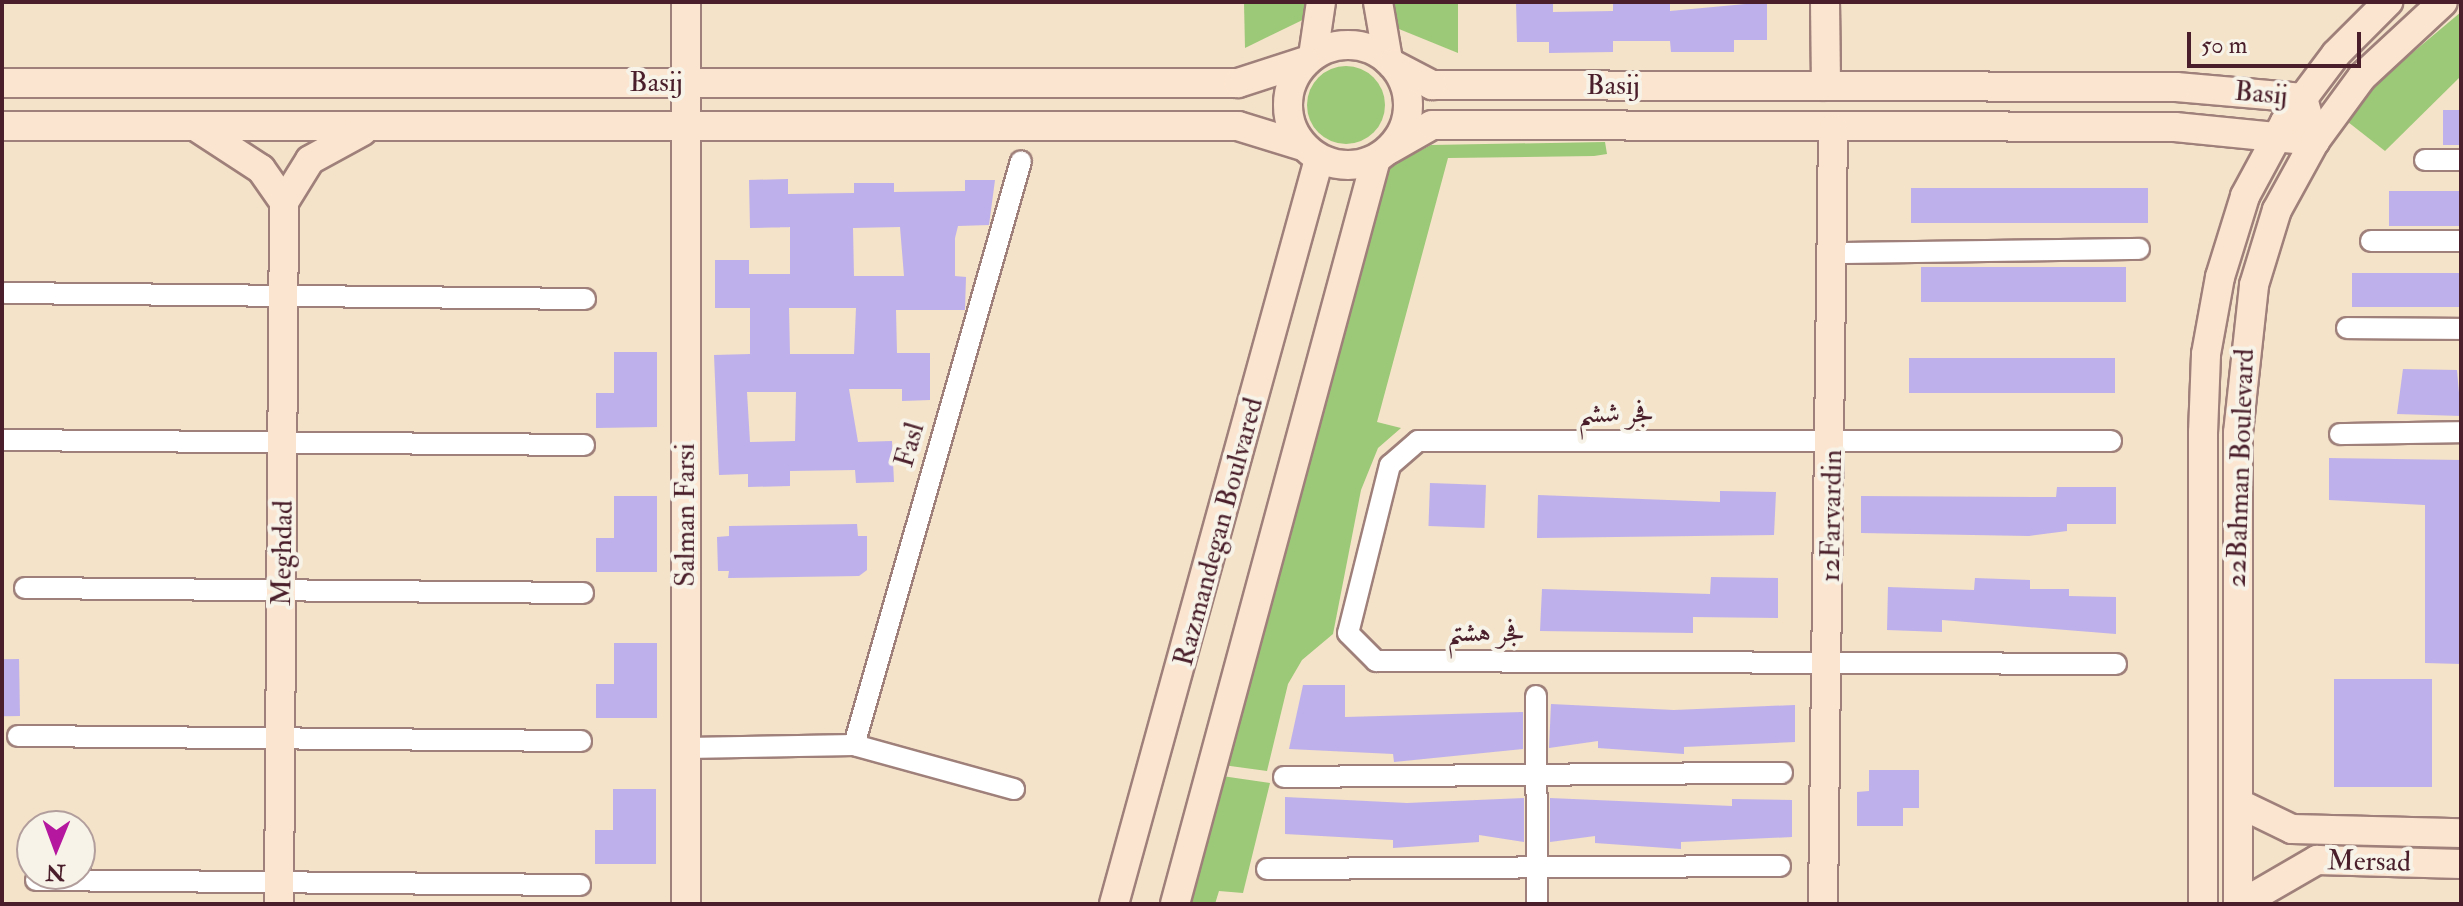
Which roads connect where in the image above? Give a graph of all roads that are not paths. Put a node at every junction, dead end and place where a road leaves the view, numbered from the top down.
1 (686, 2) edge
2 (1321, 2) edge
3 (1378, 2) edge
4 (1825, 2) edge
5 (2388, 2) edge
6 (2443, 2) edge
7 (1310, 59) junction
8 (1390, 62) junction
9 (2, 83) edge
10 (685, 83) junction
11 (1826, 86) junction
12 (2303, 98) junction
13 (2, 126) edge
14 (195, 126) junction
15 (375, 126) junction
16 (685, 126) junction
17 (1833, 129) junction
18 (2278, 136) junction
19 (2315, 141) junction
20 (1311, 152) junction
21 (1383, 154) junction
22 (2425, 160) dead end
23 (2461, 160) edge
24 (1021, 161) dead end
25 (284, 202) junction
26 (2371, 241) dead end
27 (2461, 241) edge
28 (2139, 249) dead end
29 (1836, 253) junction
30 (5, 293) dead end
31 (285, 296) junction
32 (585, 299) dead end
33 (2347, 328) dead end
34 (2461, 329) edge
35 (2461, 432) edge
36 (2340, 434) dead end
37 (2, 440) edge
38 (2111, 441) dead end
39 (284, 443) junction
40 (1834, 443) junction
41 (584, 445) dead end
42 (1401, 449) joint
43 (25, 588) dead end
44 (282, 591) junction
45 (583, 593) dead end
46 (1830, 661) junction
47 (2116, 664) dead end
48 (1536, 696) dead end
49 (18, 736) dead end
50 (281, 738) junction
51 (581, 741) dead end
52 (854, 745) junction
53 (687, 748) junction
54 (1782, 773) dead end
55 (1537, 775) junction
56 (1284, 777) dead end
57 (1014, 789) dead end
58 (2238, 803) junction
59 (2423, 833) junction
60 (2461, 833) edge
61 (2422, 863) junction
62 (2461, 864) edge
63 (1780, 866) dead end
64 (1537, 868) junction
65 (1267, 869) dead end
66 (96, 883) edge
67 (580, 885) dead end
68 (279, 893) edge
69 (686, 904) edge
70 (1114, 904) edge
71 (1175, 904) edge
72 (1537, 904) edge
73 (1823, 904) edge
74 (2203, 904) edge
75 (2239, 904) edge

1 - 10 main road, Salman Farsi
2 - 7 main road
3 - 8 main road
4 - 11 main road
5 - 12 main road, 22Bahman Boulevard
6 - 19 main road, 22Bahman Boulevard
7 - 8 main road
7 - 10 main road, Basij
7 - 20 main road
8 - 11 main road, Basij
8 - 21 main road
9 - 10 main road, Basij
10 - 16 main road, Salman Farsi
11 - 12 main road, Basij
12 - 18 main road, 22Bahman Boulevard
12 - 19 main road, Basij
13 - 14 main road, Basij
14 - 15 main road, Basij
14 - 25 main road
15 - 16 main road, Basij
15 - 25 main road
16 - 20 main road, Basij
16 - 53 main road, Salman Farsi
17 - 18 main road, Basij
17 - 21 main road, Basij
17 - 29 main road, 12Farvardin
18 - 19 main road, Basij
18 - 74 main road, 22Bahman Boulevard
19 - 58 main road, 22Bahman Boulevard
20 - 21 main road
20 - 70 main road, Razmandegan Boulvared
21 - 71 main road, Razmandegan Boulvared
22 - 23 street
24 - 52 street, Fasl
25 - 31 main road, Meghdad
26 - 27 street
28 - 29 street
29 - 40 main road, 12Farvardin
30 - 31 street
31 - 32 street
31 - 39 main road, Meghdad
33 - 34 street
35 - 36 street
37 - 39 street
38 - 40 street, فجر ششم
39 - 41 street
39 - 44 main road, Meghdad
40 - 42 street, فجر ششم
40 - 46 main road, 12Farvardin
42 - 46 street, فجر هشتم
43 - 44 street
44 - 45 street
44 - 50 main road, Meghdad
46 - 47 street, فجر هشتم
46 - 73 main road, 12Farvardin
48 - 55 street
49 - 50 street
50 - 51 street
50 - 68 main road, Meghdad
52 - 53 street
52 - 57 street
53 - 69 main road, Salman Farsi
54 - 55 street
55 - 56 street
55 - 64 street
58 - 59 main road, Mersad
58 - 75 main road, 22Bahman Boulevard
59 - 60 main road, Mersad
59 - 61 main road
61 - 62 main road, Mersad
61 - 75 main road, Mersad
63 - 64 street
64 - 65 street
64 - 72 street
66 - 68 street
67 - 68 street

